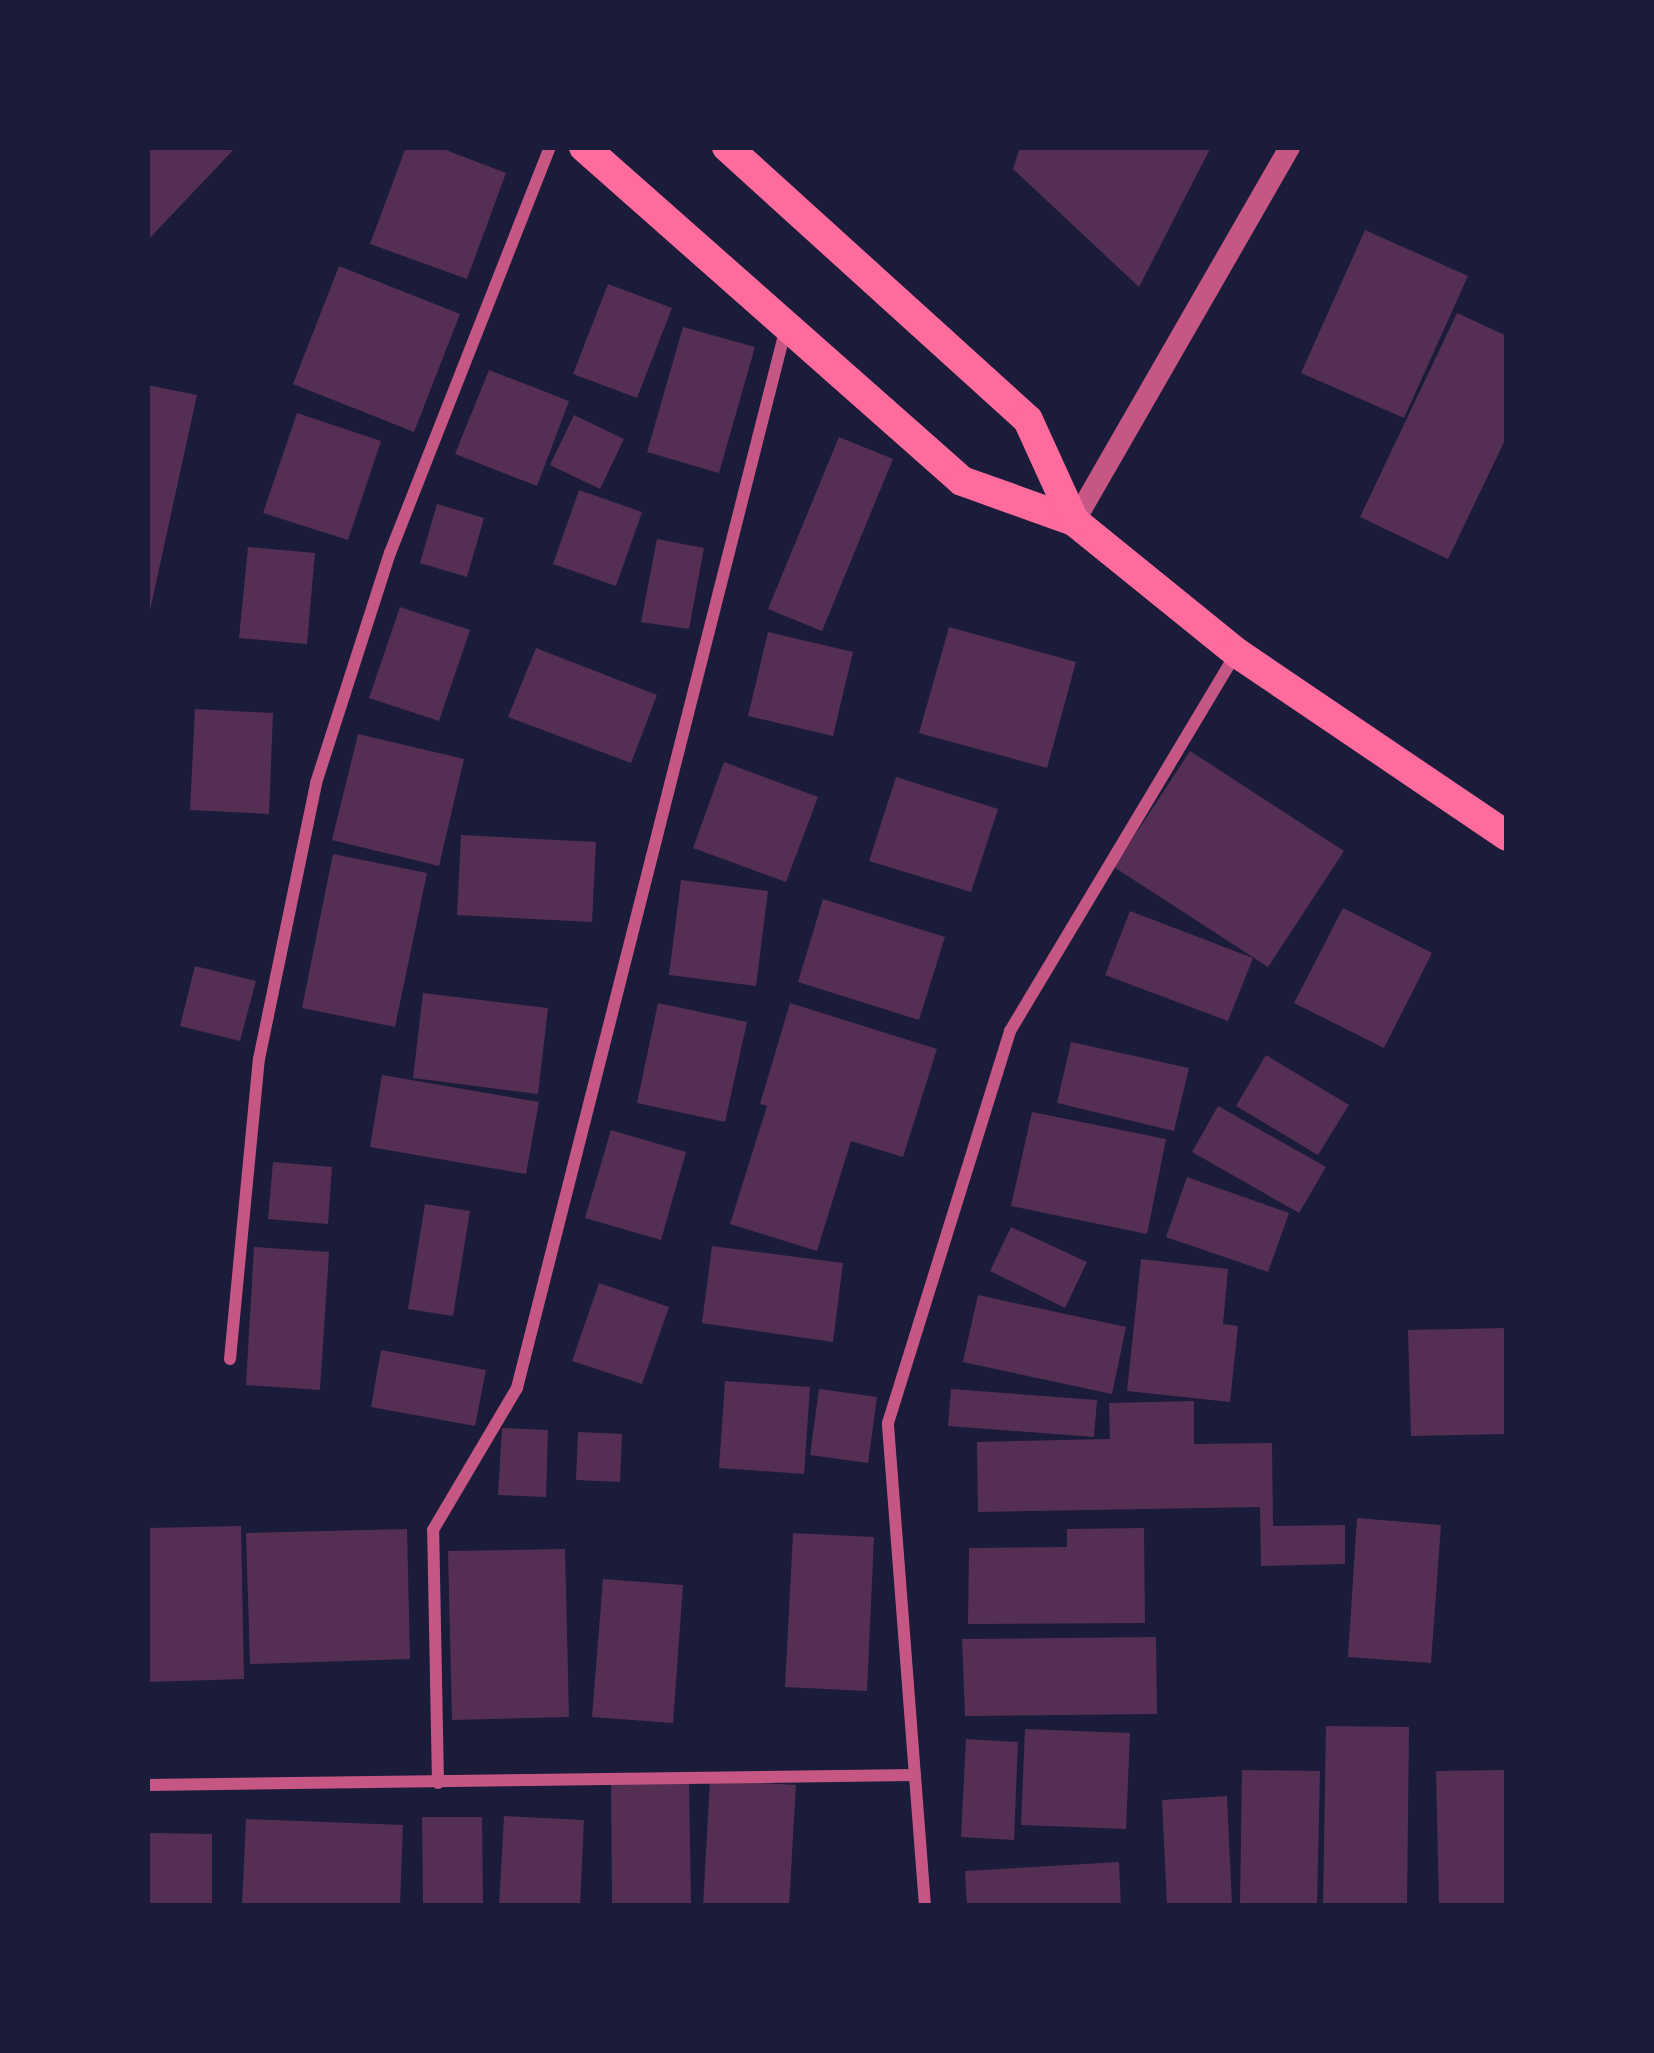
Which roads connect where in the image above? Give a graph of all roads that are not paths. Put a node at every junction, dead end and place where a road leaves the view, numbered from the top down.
1 (550, 147) edge
2 (584, 147) edge
3 (727, 147) edge
4 (1289, 147) edge
5 (787, 324) junction
6 (1074, 521) junction
7 (1237, 653) junction
8 (1507, 836) edge
9 (230, 1359) dead end
10 (915, 1774) junction
11 (438, 1783) junction
12 (147, 1785) edge
13 (925, 1906) edge

1 - 9 street
2 - 5 main road
3 - 6 main road
4 - 6 street
5 - 6 main road
5 - 11 street
6 - 7 main road
7 - 8 main road
7 - 10 street
10 - 11 street
10 - 13 street
11 - 12 street

